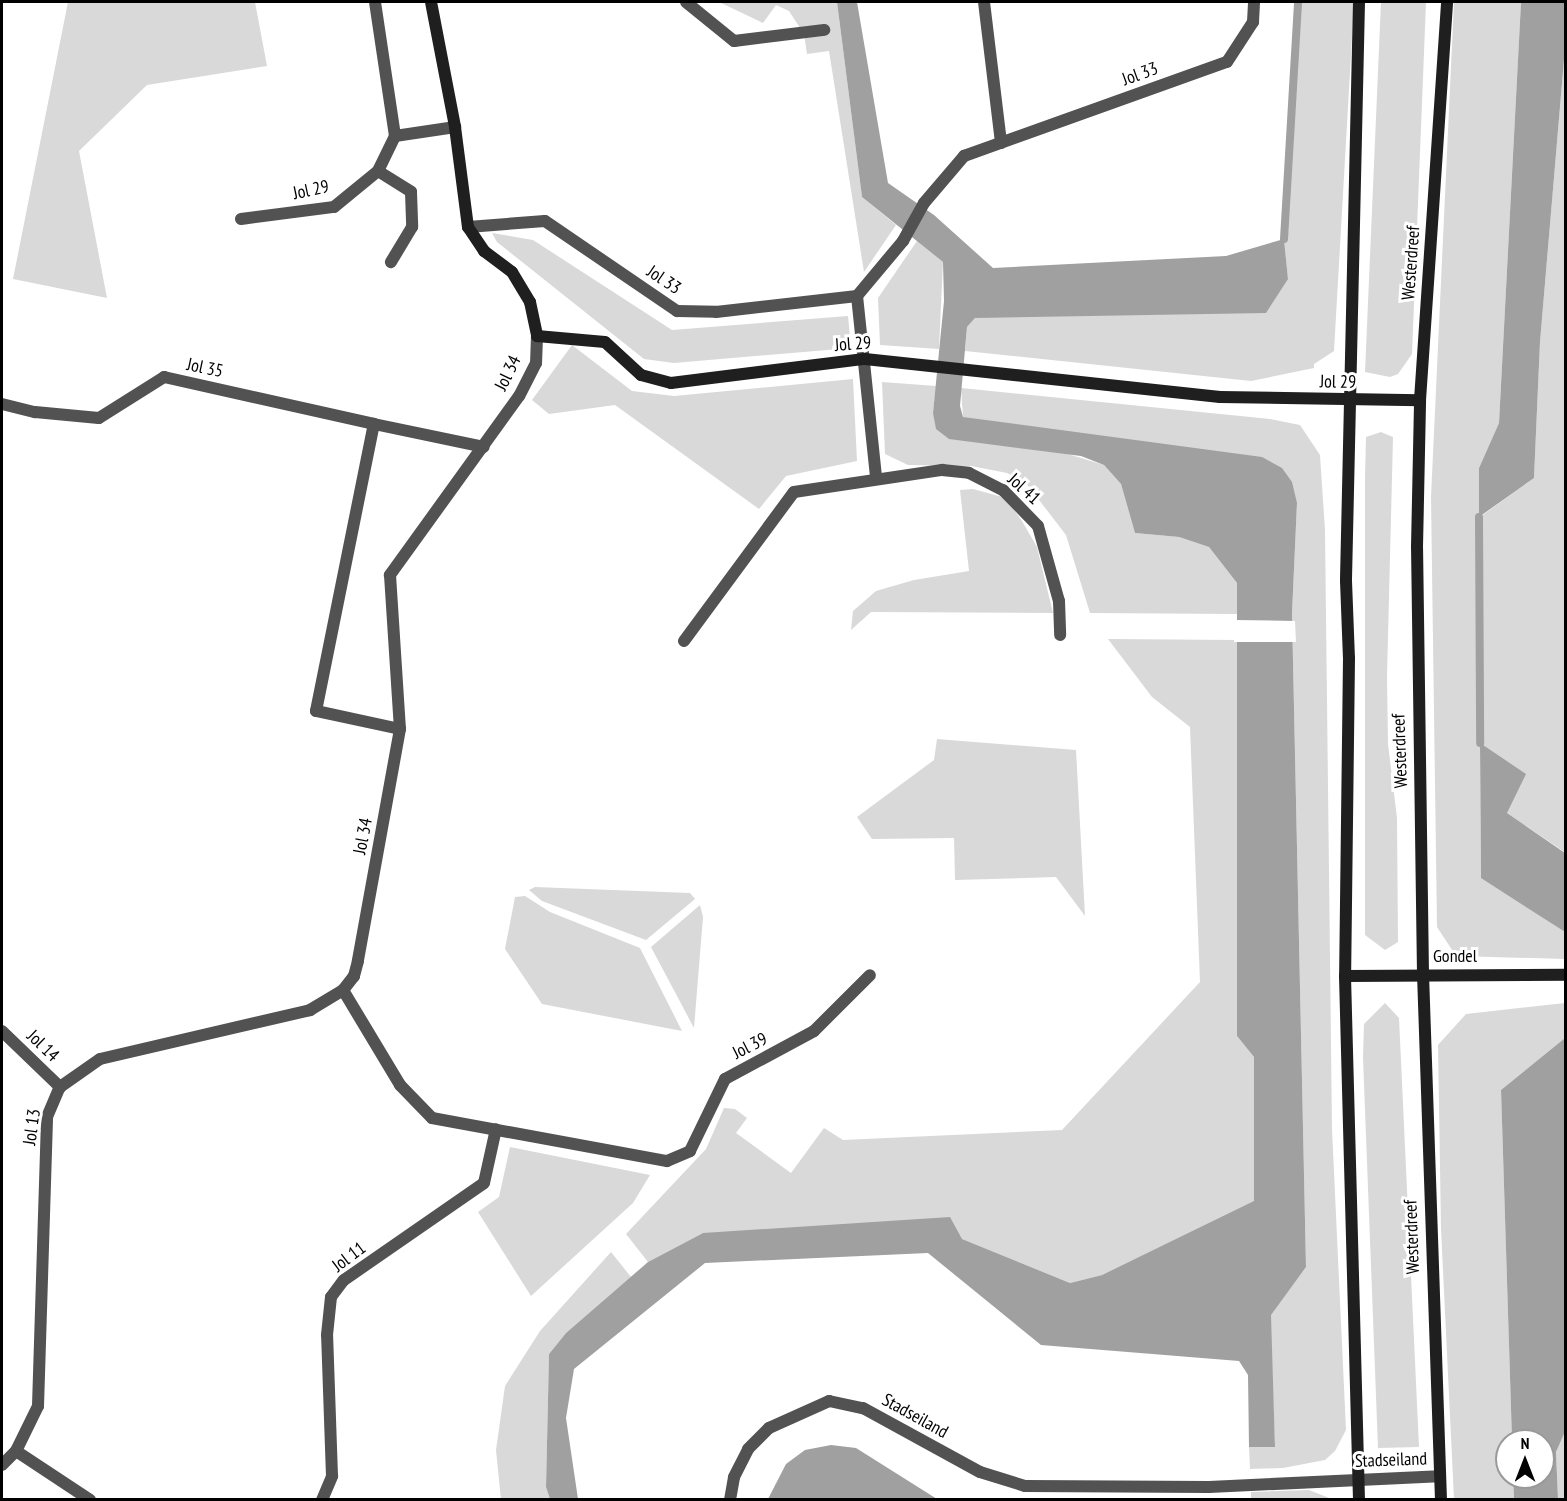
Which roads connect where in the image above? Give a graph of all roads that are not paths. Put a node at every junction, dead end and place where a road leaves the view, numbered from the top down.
1 (375, 2) edge
2 (431, 2) edge
3 (686, 2) edge
4 (984, 2) edge
5 (1254, 2) edge
6 (1359, 2) edge
7 (1447, 2) edge
8 (824, 30) dead end
9 (455, 127) junction
10 (395, 136) junction
11 (1001, 143) junction
12 (378, 171) junction
13 (241, 219) dead end
14 (468, 227) junction
15 (391, 262) dead end
16 (857, 296) junction
17 (537, 336) junction
18 (865, 360) junction
19 (1420, 400) junction
20 (1351, 401) junction
21 (2, 404) edge
22 (375, 424) junction
23 (484, 447) junction
24 (876, 478) junction
25 (1060, 634) dead end
26 (684, 641) dead end
27 (400, 729) junction
28 (1423, 974) junction
29 (870, 975) dead end
30 (1563, 975) edge
31 (1345, 976) junction
32 (343, 990) junction
33 (2, 1031) edge
34 (60, 1087) junction
35 (496, 1129) junction
36 (16, 1451) junction
37 (2, 1465) edge
38 (1439, 1476) junction
39 (1358, 1479) junction
40 (1128, 1494) edge
41 (90, 1500) edge
42 (322, 1500) edge
43 (730, 1500) edge
44 (1359, 1500) edge
45 (1441, 1500) edge

1 - 10 street
2 - 9 main road
3 - 8 street
4 - 11 street
5 - 11 street, Jol 33
6 - 20 main road
7 - 19 main road, Westerdreef
9 - 10 street
9 - 14 main road
10 - 12 street, Jol 29
11 - 16 street, Jol 33
12 - 13 street, Jol 29
12 - 15 street
14 - 16 street, Jol 33
14 - 17 main road
16 - 18 street
17 - 18 main road, Jol 29
17 - 23 street, Jol 34
18 - 20 main road, Jol 29
18 - 24 street
19 - 20 main road, Jol 29
19 - 28 main road, Westerdreef
20 - 31 main road
21 - 22 street, Jol 35
22 - 23 street, Jol 35
22 - 27 street
23 - 27 street, Jol 34
24 - 25 street, Jol 41
24 - 26 street, Jol 41
27 - 32 street, Jol 34
28 - 30 main road, Gondel
28 - 31 main road, Gondel
28 - 38 main road, Westerdreef
29 - 35 street, Jol 39
31 - 39 main road
32 - 34 street
32 - 35 street
33 - 34 street, Jol 14
34 - 36 street, Jol 13
35 - 42 street, Jol 11
36 - 37 street, Jol 13
36 - 41 street
38 - 39 street, Stadseiland
38 - 45 main road, Westerdreef
39 - 40 street, Stadseiland
39 - 44 main road
40 - 43 street, Stadseiland

